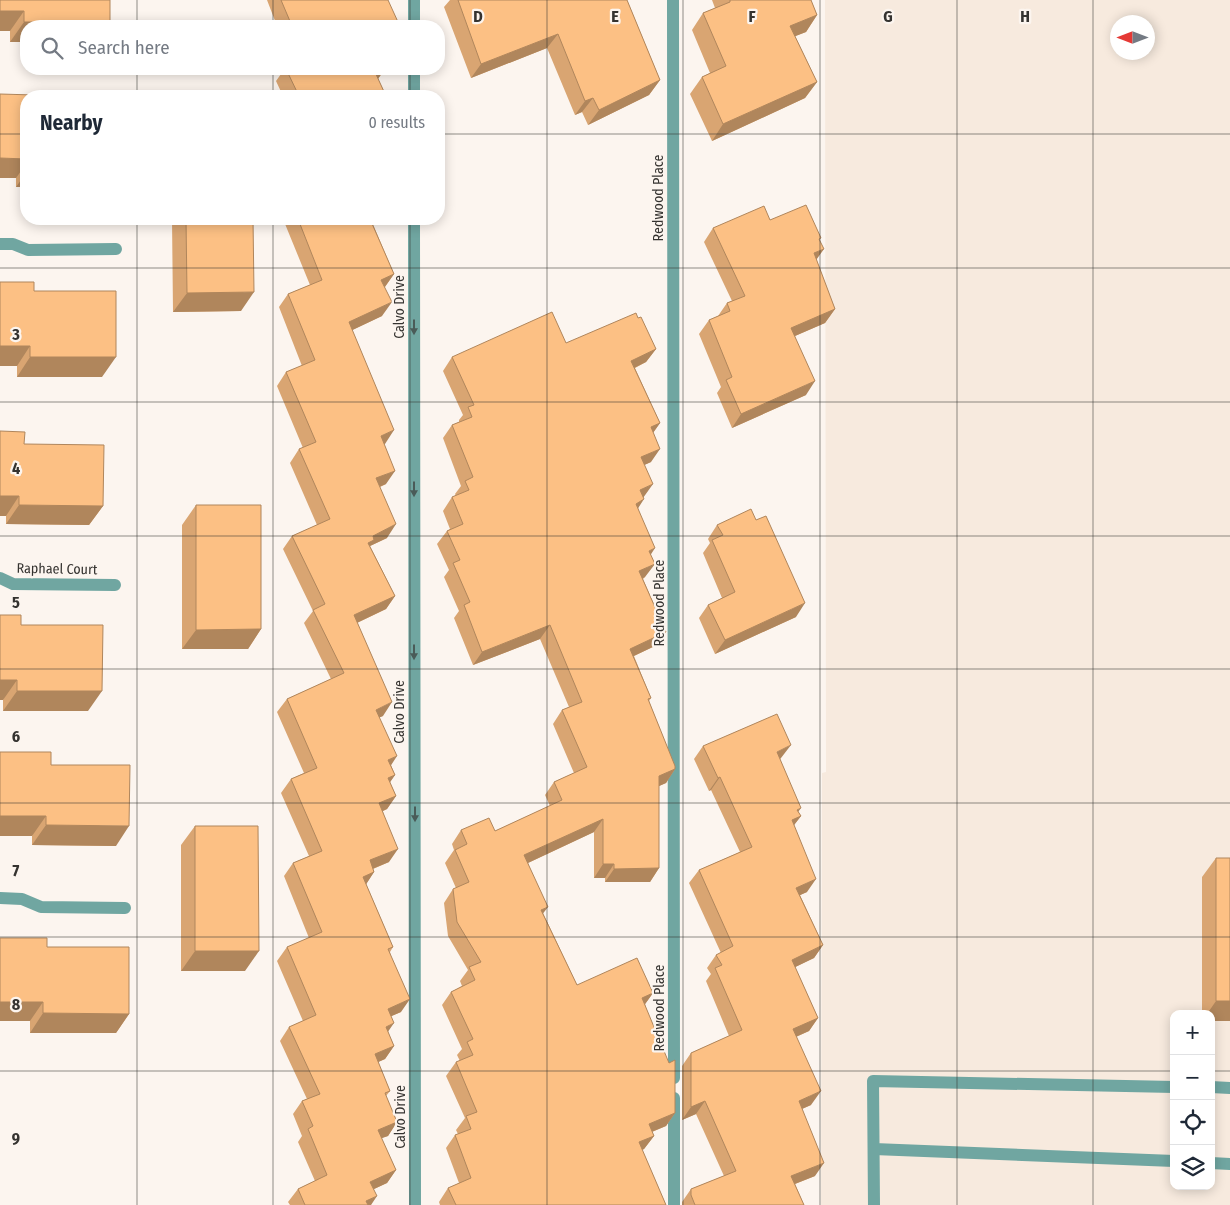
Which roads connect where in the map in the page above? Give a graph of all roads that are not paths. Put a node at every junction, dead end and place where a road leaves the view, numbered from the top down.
1 (414, 0) edge
2 (673, 0) edge
3 (414, 20) edge
4 (414, 75) edge
5 (414, 90) edge
6 (414, 225) edge
7 (0, 244) edge
8 (116, 249) dead end
9 (0, 578) edge
10 (115, 585) dead end
11 (0, 898) edge
12 (125, 908) dead end
13 (1170, 1087) edge
14 (1215, 1087) edge
15 (1230, 1088) edge
16 (874, 1149) junction
17 (1170, 1161) edge
18 (1215, 1163) edge
19 (1230, 1164) edge
20 (415, 1205) edge
21 (674, 1205) edge
22 (874, 1205) edge

1 - 3 street
2 - 21 street, Redwood Place
4 - 5 street
6 -> 20 street, Calvo Drive
7 - 8 street
9 - 10 street, Raphael Court
11 - 12 street
13 - 16 street
14 - 15 street
16 - 17 street
16 - 22 street
18 - 19 street

